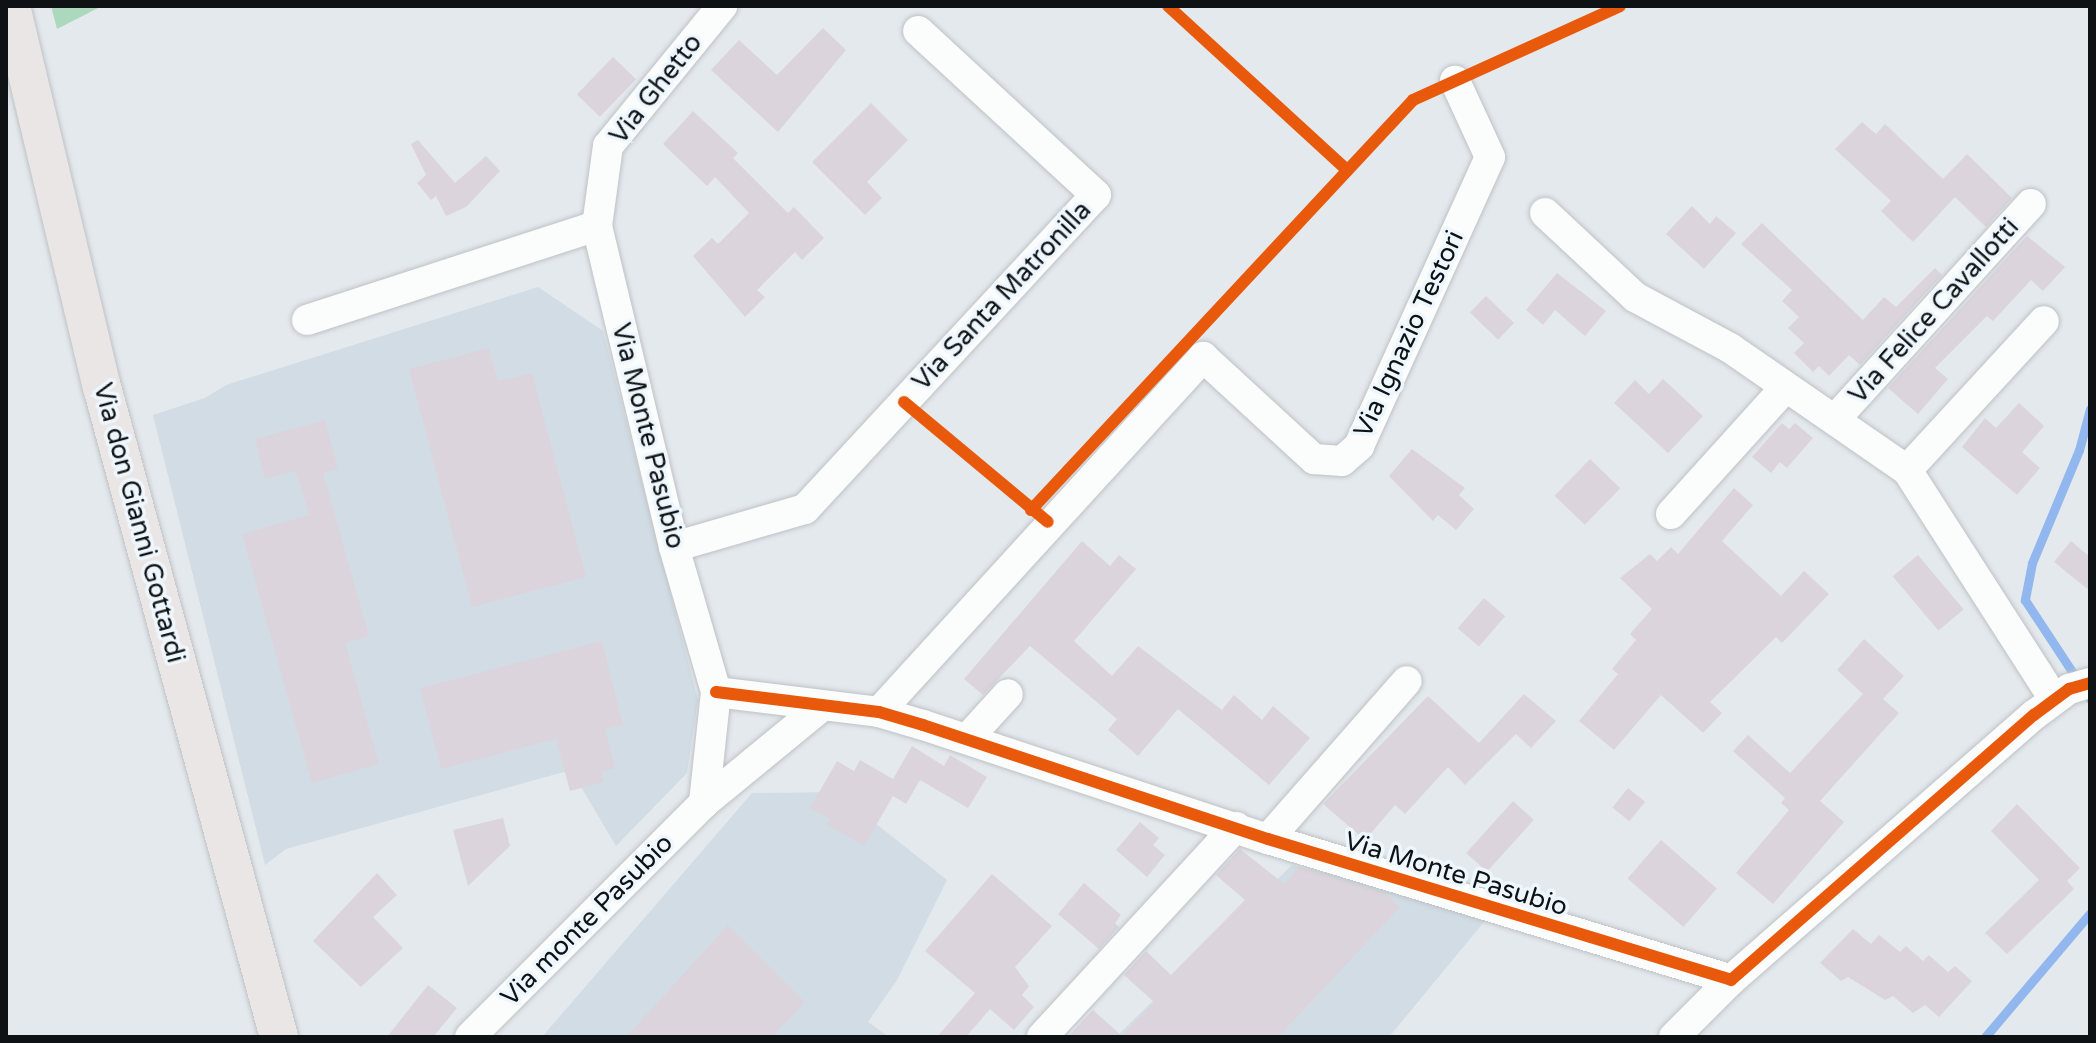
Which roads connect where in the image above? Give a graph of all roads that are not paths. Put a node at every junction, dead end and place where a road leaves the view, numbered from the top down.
1 (11, 6) edge
2 (722, 6) edge
3 (918, 31) dead end
4 (1455, 81) dead end
5 (2031, 204) dead end
6 (1545, 213) dead end
7 (597, 226) junction
8 (307, 320) dead end
9 (2044, 321) dead end
10 (1784, 389) junction
11 (1837, 417) junction
12 (1907, 470) junction
13 (1671, 514) dead end
14 (674, 547) junction
15 (1407, 681) dead end
16 (2071, 690) edge
17 (716, 692) junction
18 (1008, 694) dead end
19 (822, 706) junction
20 (879, 712) junction
21 (968, 738) junction
22 (704, 803) junction
23 (1236, 827) junction
24 (1268, 839) junction
25 (1731, 980) junction
26 (279, 1037) edge
27 (470, 1037) edge
28 (1042, 1037) edge
29 (1674, 1037) edge

1 - 26 main road, Via don Gianni Gottardi
2 - 7 street, Via Ghetto
3 - 14 street, Via Santa Matronilla
4 - 20 street, Via Ignazio Testori
5 - 11 street, Via Felice Cavallotti
6 - 10 street, Via Felice Cavallotti
7 - 8 street
7 - 14 street, Via Monte Pasubio
9 - 12 street
10 - 11 street, Via Felice Cavallotti
10 - 13 street
11 - 12 street, Via Felice Cavallotti
12 - 16 street, Via Felice Cavallotti
14 - 17 street, Via Monte Pasubio
15 - 24 street
16 - 25 street
17 - 19 street, Via Monte Pasubio
17 - 22 street
18 - 21 street
19 - 20 street, Via Monte Pasubio
19 - 22 street, Via monte Pasubio
20 - 21 street, Via Monte Pasubio
21 - 23 street, Via Monte Pasubio
22 - 27 street, Via monte Pasubio
23 - 24 street, Via Monte Pasubio
23 - 28 street
24 - 25 street, Via Monte Pasubio
25 - 29 street

